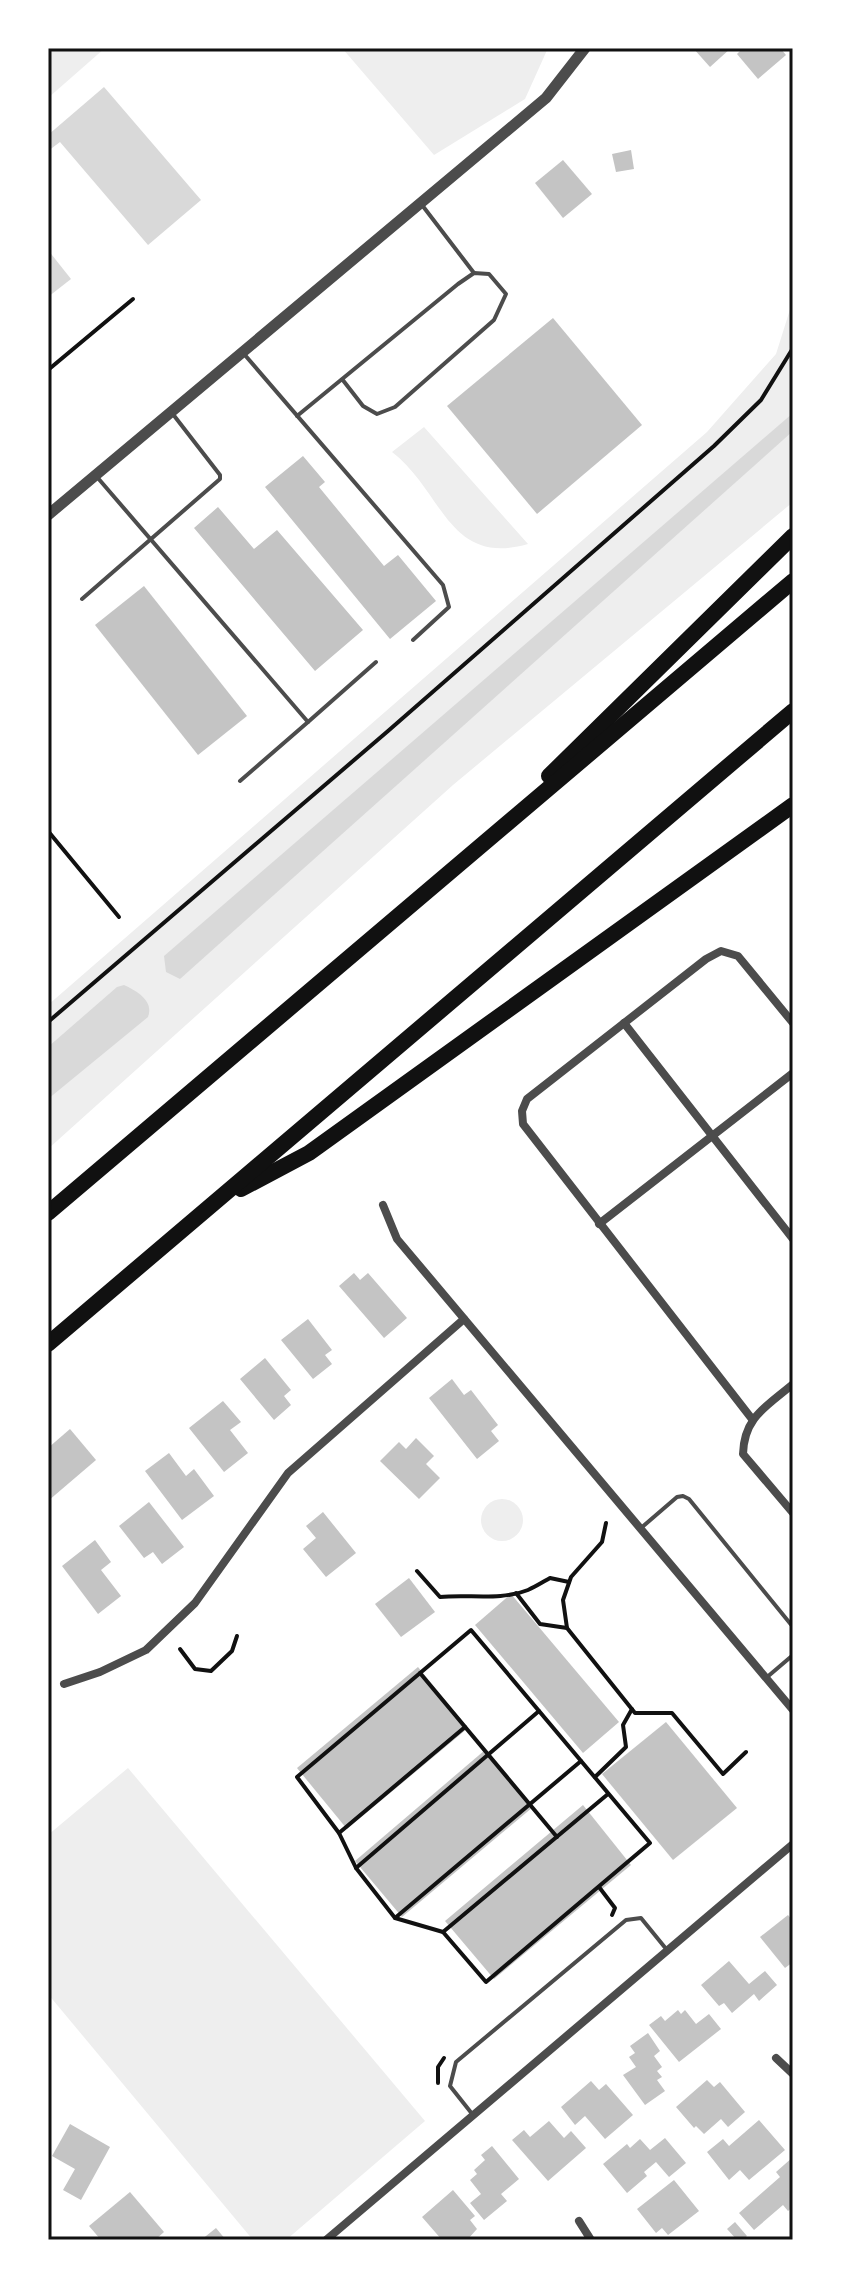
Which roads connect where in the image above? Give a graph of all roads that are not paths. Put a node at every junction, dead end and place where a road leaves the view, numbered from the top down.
1 (585, 48) edge
2 (420, 203) junction
3 (474, 273) junction
4 (242, 352) junction
5 (342, 379) junction
6 (171, 412) junction
7 (297, 416) junction
8 (95, 476) junction
9 (48, 515) edge
10 (793, 536) edge
11 (150, 541) junction
12 (793, 581) edge
13 (82, 599) dead end
14 (413, 640) dead end
15 (376, 662) dead end
16 (793, 711) edge
17 (308, 722) junction
18 (240, 781) dead end
19 (793, 805) edge
20 (451, 872) junction
21 (624, 1023) junction
22 (793, 1023) edge
23 (793, 1073) edge
24 (711, 1135) junction
25 (212, 1205) junction
26 (383, 1205) dead end
27 (48, 1213) edge
28 (599, 1224) junction
29 (793, 1239) edge
30 (464, 1319) junction
31 (48, 1344) edge
32 (793, 1384) edge
33 (752, 1419) junction
34 (793, 1513) edge
35 (640, 1529) junction
36 (793, 1627) edge
37 (793, 1655) edge
38 (766, 1678) junction
39 (64, 1684) dead end
40 (793, 1710) edge
41 (793, 1844) edge
42 (667, 1950) junction
43 (776, 2058) dead end
44 (793, 2074) edge
45 (473, 2115) junction
46 (579, 2221) dead end
47 (326, 2240) edge
48 (591, 2240) edge

1 - 2 street
2 - 3 lane
2 - 4 street
3 - 5 lane
3 - 5 lane
4 - 6 street
4 - 7 lane
5 - 7 lane
6 - 8 street
6 - 11 lane
7 - 14 lane
8 - 9 street
8 - 11 lane
10 - 20 highway
11 - 13 lane
11 - 17 lane
12 - 20 highway
15 - 17 lane
16 - 25 highway
17 - 18 lane
19 - 25 highway
20 - 27 highway
21 - 22 street
21 - 24 street
21 - 28 street
23 - 24 street
24 - 28 street
24 - 29 street
25 - 31 highway
26 - 30 street
28 - 33 street
30 - 35 street
30 - 39 street
32 - 33 street
33 - 34 street
35 - 36 lane
35 - 38 street
37 - 38 lane
38 - 40 street
41 - 42 street
42 - 45 street
42 - 45 lane
43 - 44 street
45 - 47 street
46 - 48 street

